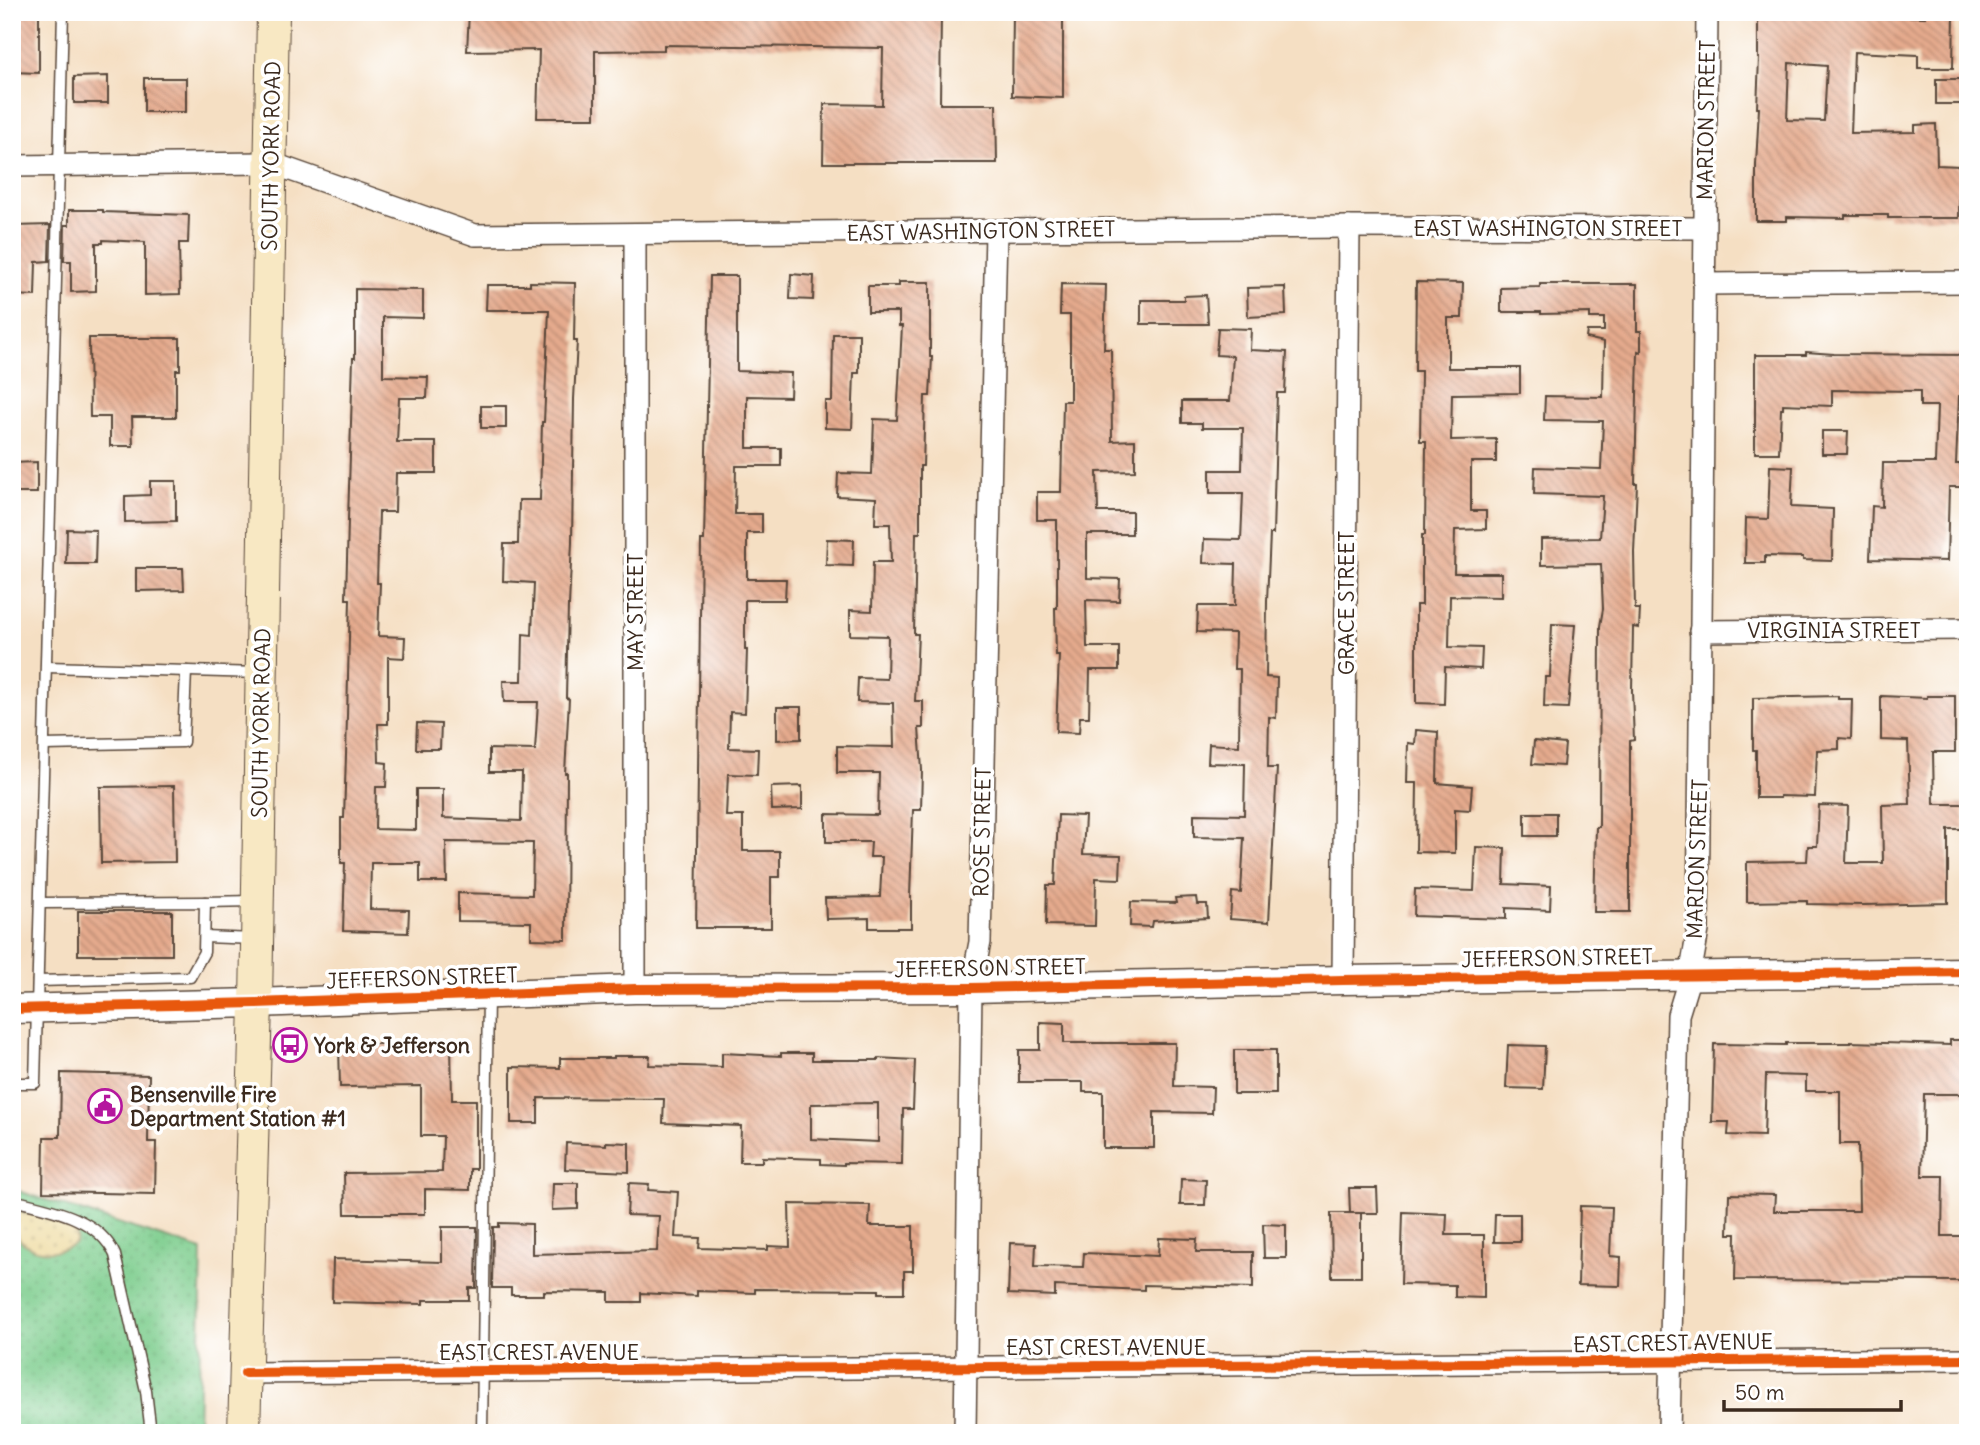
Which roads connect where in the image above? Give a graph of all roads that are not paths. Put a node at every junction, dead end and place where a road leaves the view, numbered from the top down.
1 (63, 12) edge
2 (273, 12) edge
3 (1707, 12) edge
4 (271, 163) junction
5 (60, 165) junction
6 (12, 166) edge
7 (1349, 227) junction
8 (1704, 228) junction
9 (996, 231) junction
10 (635, 234) junction
11 (1968, 282) edge
12 (1704, 284) junction
13 (1968, 629) edge
14 (1700, 631) junction
15 (47, 667) junction
16 (186, 671) junction
17 (262, 673) junction
18 (45, 745) junction
19 (257, 901) junction
20 (205, 902) junction
21 (41, 903) junction
22 (205, 937) junction
23 (257, 939) junction
24 (1968, 972) edge
25 (1690, 976) junction
26 (1343, 980) junction
27 (971, 988) junction
28 (635, 989) junction
29 (190, 991) junction
30 (488, 995) junction
31 (29, 999) edge
32 (256, 1003) junction
33 (12, 1083) edge
34 (12, 1200) edge
35 (1968, 1359) edge
36 (1669, 1362) junction
37 (965, 1367) junction
38 (483, 1372) junction
39 (246, 1373) junction
40 (151, 1433) edge
41 (244, 1433) edge
42 (482, 1433) edge
43 (965, 1433) edge
44 (1669, 1433) edge

1 - 5 lane
2 - 4 main road, SOUTH YORK ROAD
3 - 8 street, MARION STREET
4 - 5 street, EAST WASHINGTON STREET
4 - 10 street, EAST WASHINGTON STREET
4 - 17 main road, SOUTH YORK ROAD
5 - 6 street, EAST WASHINGTON STREET
5 - 15 lane
7 - 8 street, EAST WASHINGTON STREET
7 - 9 street, EAST WASHINGTON STREET
7 - 26 street, GRACE STREET
8 - 12 street, MARION STREET
9 - 10 street, EAST WASHINGTON STREET
9 - 27 street, ROSE STREET
10 - 28 street, MAY STREET
11 - 12 street
12 - 14 street, MARION STREET
13 - 14 street, VIRGINIA STREET
14 - 25 street, MARION STREET
15 - 16 lane
15 - 18 lane
16 - 17 lane
16 - 18 lane
17 - 19 main road, SOUTH YORK ROAD
18 - 21 lane
19 - 20 lane
19 - 23 main road, SOUTH YORK ROAD
20 - 21 lane
20 - 22 lane
21 - 31 lane
22 - 23 lane
22 - 29 lane
23 - 32 main road, SOUTH YORK ROAD
24 - 25 street, JEFFERSON STREET
25 - 26 street, JEFFERSON STREET
25 - 36 street, MARION STREET
26 - 27 street, JEFFERSON STREET
27 - 28 street, JEFFERSON STREET
27 - 37 street, ROSE STREET
28 - 30 street, JEFFERSON STREET
29 - 31 street, JEFFERSON STREET
29 - 32 street, JEFFERSON STREET
30 - 32 street, JEFFERSON STREET
30 - 38 lane
31 - 33 lane
32 - 39 main road, SOUTH YORK ROAD
34 - 40 lane
35 - 36 street, EAST CREST AVENUE
36 - 37 street, EAST CREST AVENUE
36 - 44 street, MARION STREET
37 - 38 street, EAST CREST AVENUE
37 - 43 street, ROSE STREET
38 - 39 street, EAST CREST AVENUE
38 - 42 lane
39 - 41 main road, SOUTH YORK ROAD

